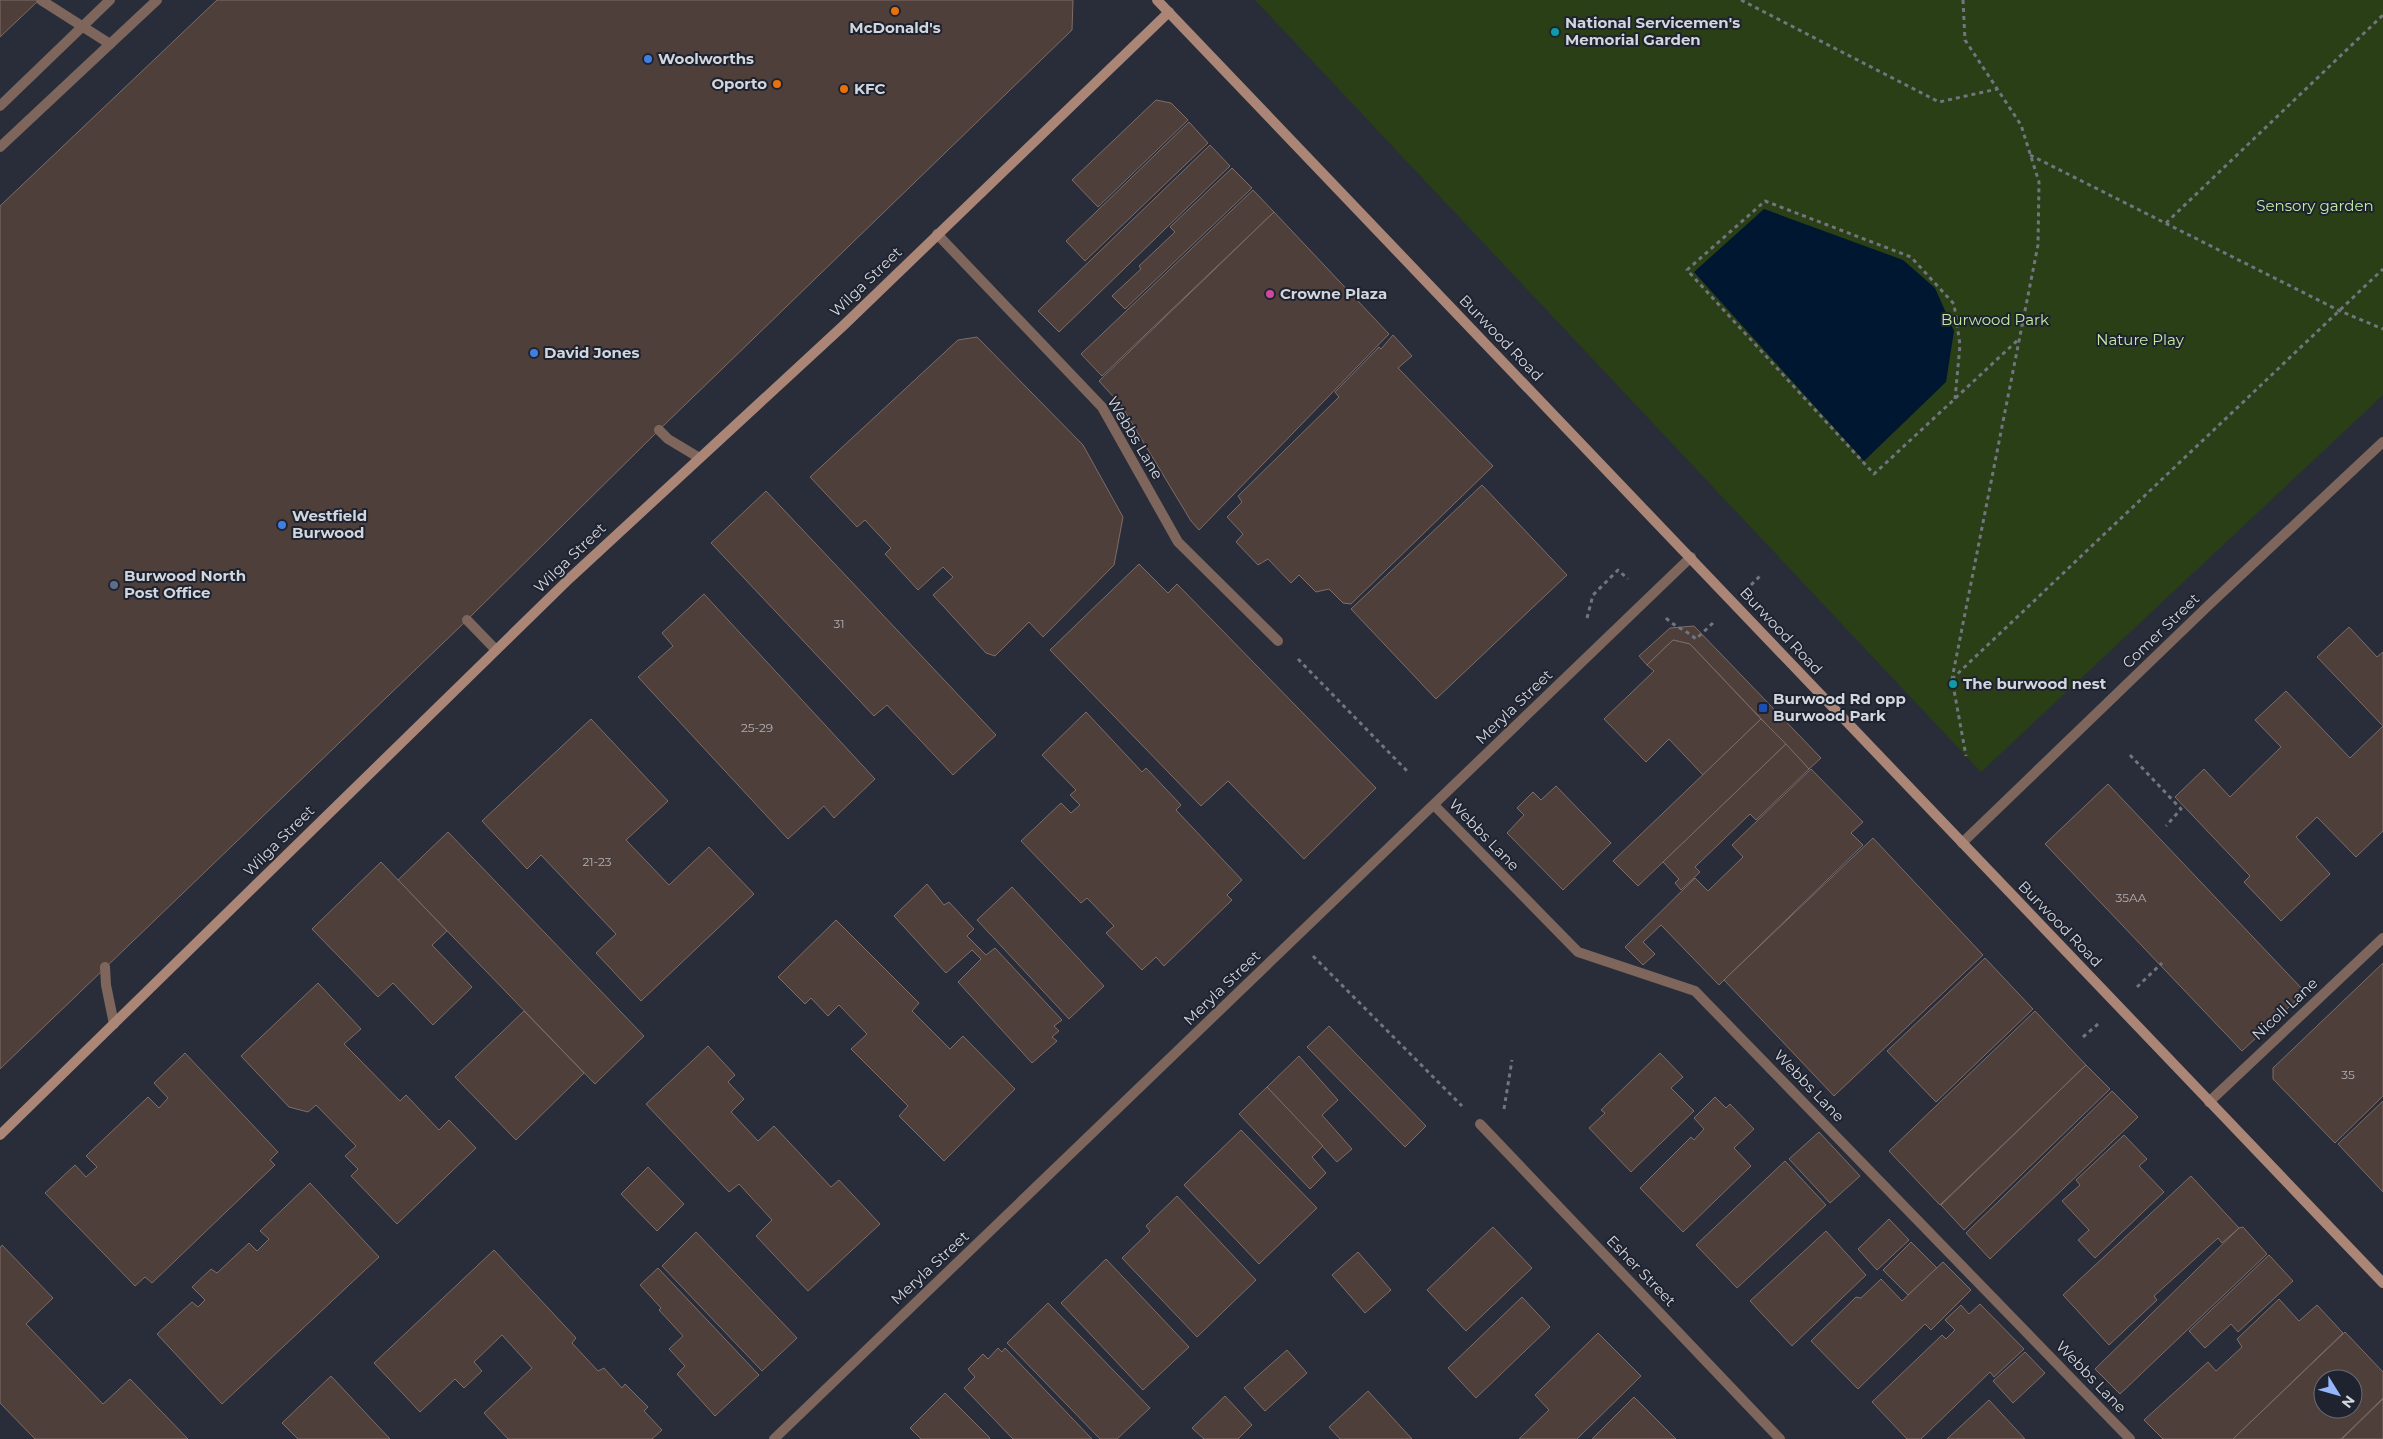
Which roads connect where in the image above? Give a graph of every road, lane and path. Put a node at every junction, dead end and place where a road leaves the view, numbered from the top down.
1 (41, 0) edge
2 (110, 0) edge
3 (157, 0) edge
4 (1157, 0) edge
5 (1741, 0) edge
6 (1962, 0) edge
7 (1169, 12) junction
8 (2383, 15) edge
9 (83, 27) junction
10 (110, 44) junction
11 (1997, 89) junction
12 (0, 106) edge
13 (0, 147) edge
14 (2030, 154) junction
15 (2166, 223) junction
16 (937, 234) junction
17 (2383, 269) edge
18 (2340, 310) junction
19 (2383, 329) edge
20 (2020, 338) junction
21 (1955, 399) junction
22 (659, 430) dead end
23 (2383, 442) edge
24 (698, 457) junction
25 (1691, 557) junction
26 (1628, 579) dead end
27 (1593, 595) dead end
28 (467, 620) dead end
29 (1712, 623) dead end
30 (1672, 624) dead end
31 (1278, 641) dead end
32 (496, 650) junction
33 (1295, 655) dead end
34 (1952, 679) junction
35 (2130, 755) dead end
36 (1966, 756) dead end
37 (1409, 774) dead end
38 (1434, 805) junction
39 (2166, 826) dead end
40 (1962, 843) junction
41 (1296, 938) junction
42 (2383, 938) edge
43 (105, 967) dead end
44 (114, 1024) junction
45 (1512, 1060) dead end
46 (2209, 1102) junction
47 (1480, 1124) joint
48 (1, 1133) edge
49 (1498, 1144) junction
50 (2383, 1283) edge
51 (774, 1439) edge
52 (1780, 1439) edge
53 (2130, 1439) edge

1 - 9 street
2 - 9 street
3 - 10 street
4 - 7 street, Burwood Road
5 - 11 path
6 - 11 path
7 - 16 street, Wilga Street
7 - 25 street, Burwood Road
8 - 15 path
9 - 10 street
9 - 12 street
10 - 13 street
11 - 14 path
14 - 15 path
14 - 20 path
15 - 18 path
16 - 24 street, Wilga Street
16 - 31 street, Webbs Lane
17 - 18 path
18 - 19 path
18 - 34 path
20 - 21 path
20 - 34 path
21 - 21 path
22 - 24 street
23 - 40 street, Comer Street
24 - 32 street, Wilga Street
25 - 38 street, Meryla Street
25 - 40 street, Burwood Road
26 - 27 path
28 - 32 street
29 - 30 path
32 - 44 street, Wilga Street
33 - 37 path
34 - 36 path
35 - 39 path
38 - 41 street, Meryla Street
38 - 53 street, Webbs Lane
40 - 46 street, Burwood Road
41 - 47 path
41 - 51 street, Meryla Street
42 - 46 street, Nicoll Lane
43 - 44 street
44 - 48 street, Wilga Street
45 - 49 path
46 - 50 street, Burwood Road
47 - 49 street, Esher Street
49 - 52 street, Esher Street

